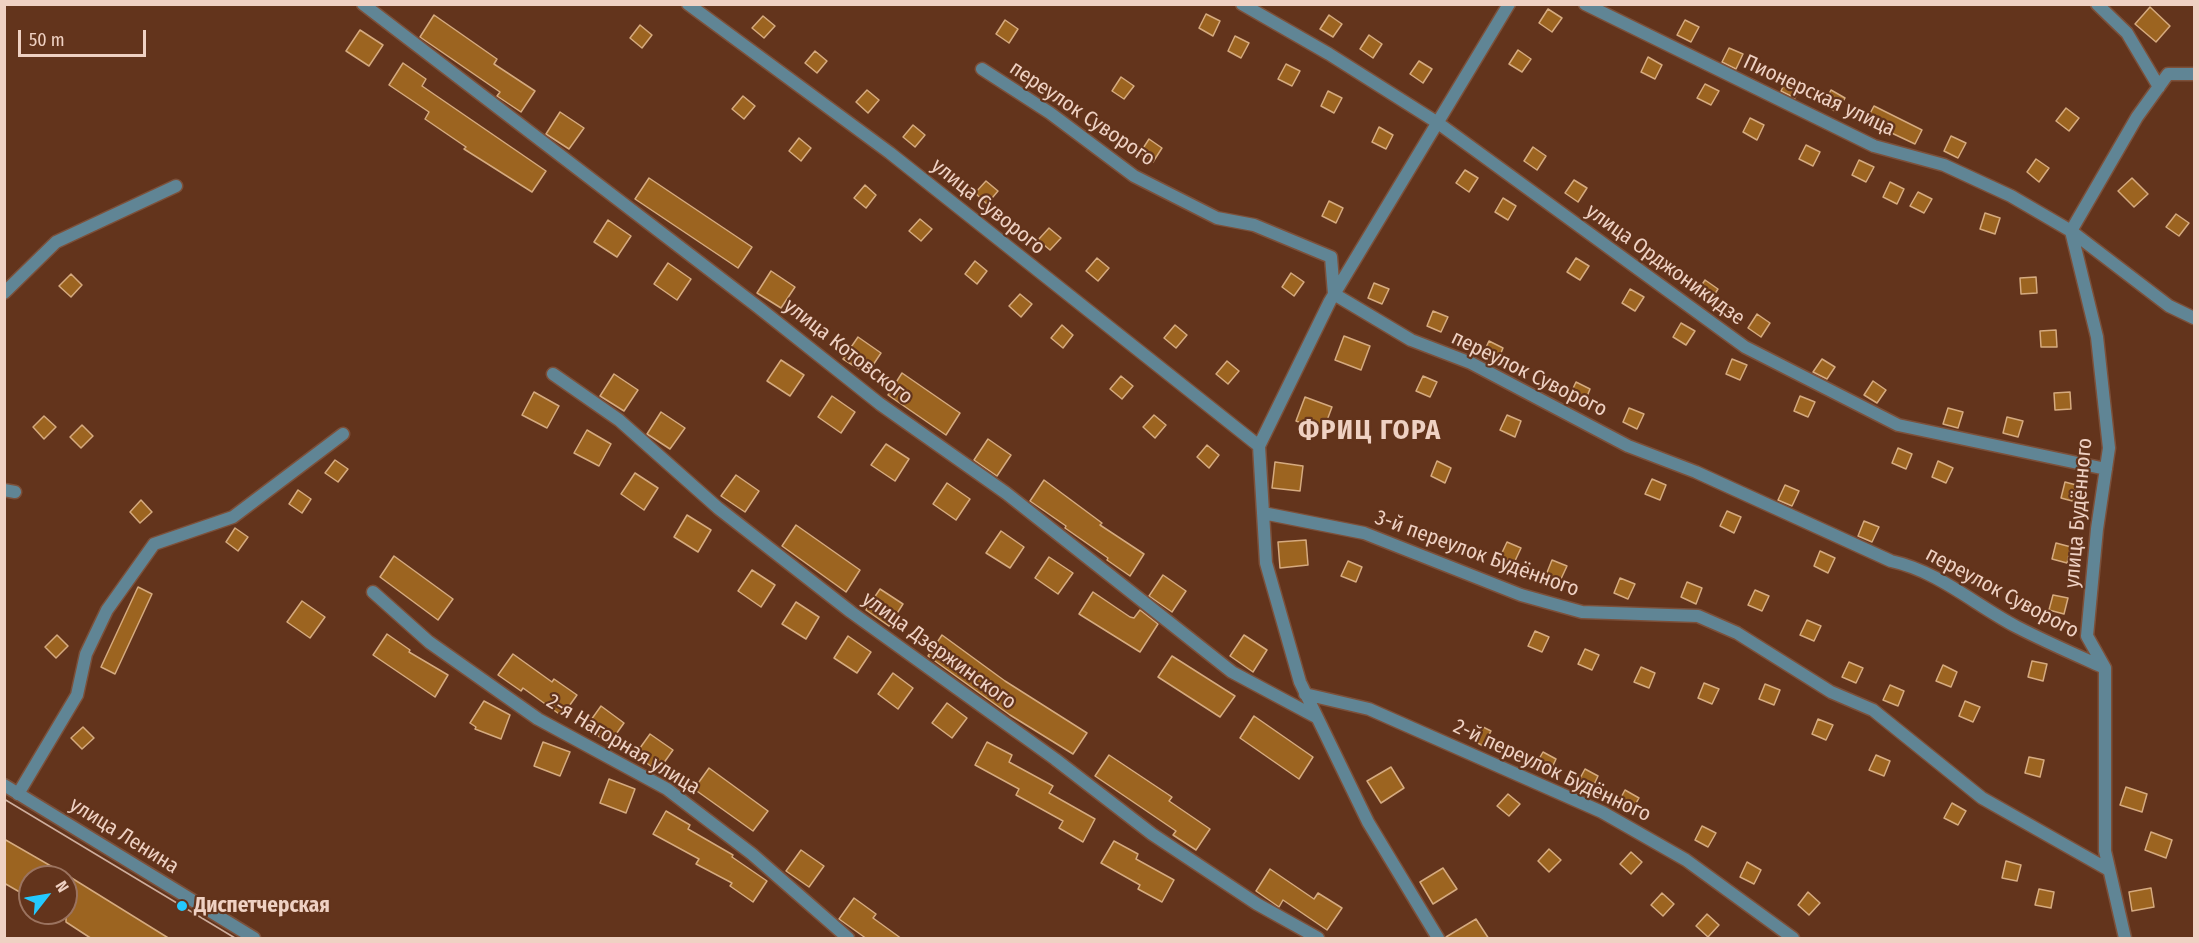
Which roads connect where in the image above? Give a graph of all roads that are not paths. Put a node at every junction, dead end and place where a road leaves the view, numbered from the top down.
1 (363, 4) edge
2 (688, 4) edge
3 (1242, 4) edge
4 (1509, 4) edge
5 (1585, 4) edge
6 (2097, 4) edge
7 (982, 69) dead end
8 (2194, 74) edge
9 (2159, 87) junction
10 (1438, 123) junction
11 (176, 186) dead end
12 (2071, 231) junction
13 (4, 294) edge
14 (1334, 294) junction
15 (2194, 318) edge
16 (553, 374) dead end
17 (343, 434) dead end
18 (1259, 446) junction
19 (2106, 469) junction
20 (1263, 513) junction
21 (373, 592) dead end
22 (2105, 668) junction
23 (1305, 694) junction
24 (1317, 717) junction
25 (4, 785) edge
26 (18, 794) junction
27 (2109, 870) junction
28 (254, 939) edge
29 (848, 939) edge
30 (1318, 939) edge
31 (1438, 939) edge
32 (1793, 939) edge
33 (2125, 939) edge

1 - 24 street, улица Котовского
2 - 18 street, улица Суворого
3 - 10 street, улица Орджоникидзе
4 - 10 street
5 - 12 street, Пионерская улица
6 - 9 street
7 - 14 street, переулок Суворого
8 - 9 street
9 - 12 street
10 - 14 street
10 - 19 street, улица Орджоникидзе
11 - 13 street
12 - 15 street
12 - 19 street, улица Будённого
14 - 18 street
14 - 22 street, переулок Суворого
16 - 30 street, улица Дзержинского
17 - 26 street
18 - 20 street
19 - 22 street, улица Будённого
20 - 23 street
20 - 27 street, 3-й переулок Будённого
21 - 29 street, 2-я Нагорная улица
22 - 27 street, улица Будённого
23 - 24 street
23 - 32 street, 2-й переулок Будённого
24 - 31 street
25 - 26 street, улица Ленина
26 - 28 street, улица Ленина
27 - 33 street, улица Будённого

